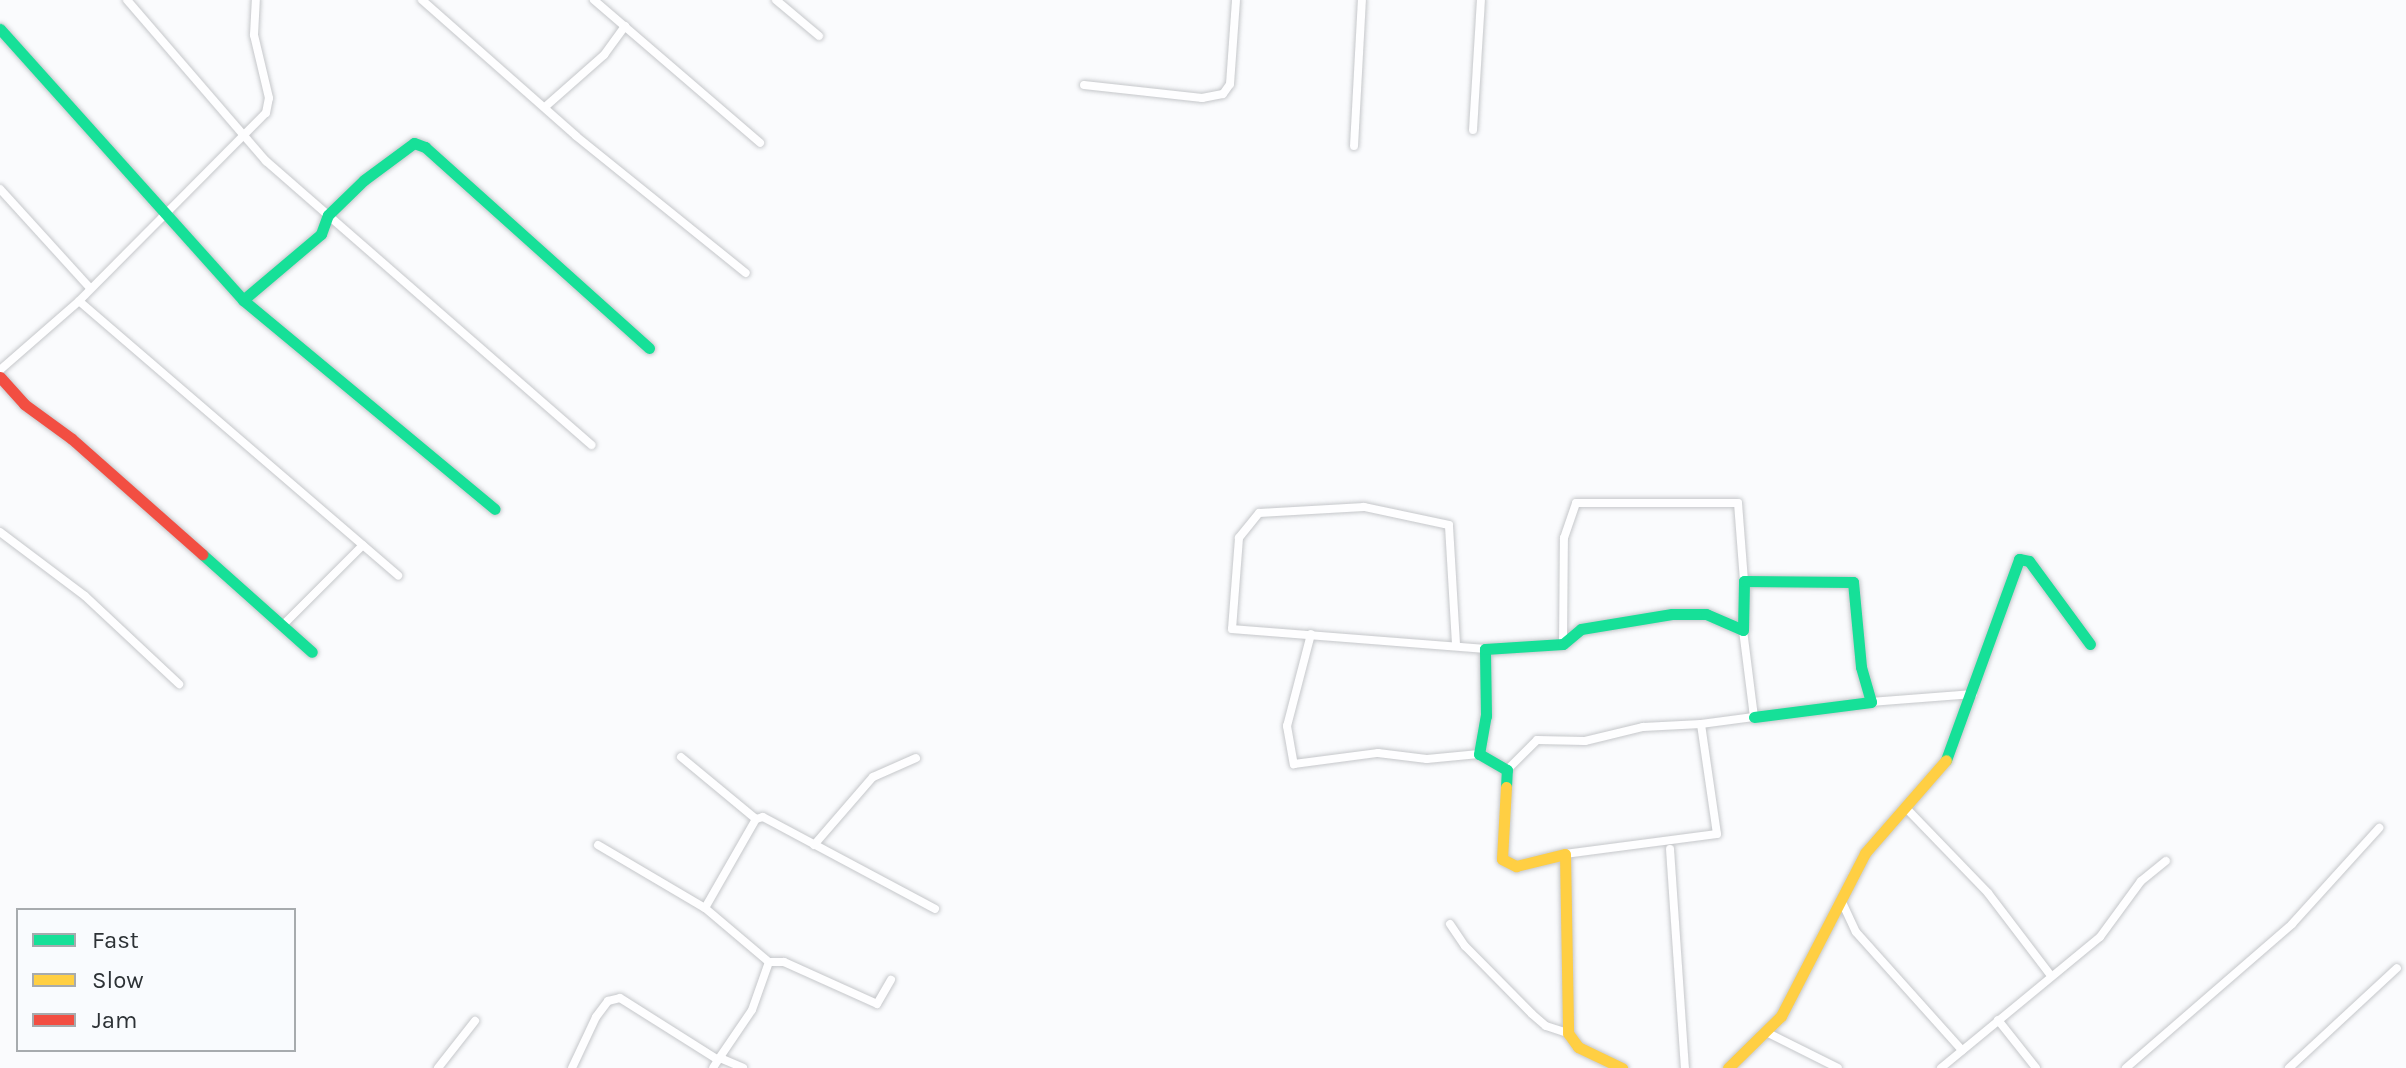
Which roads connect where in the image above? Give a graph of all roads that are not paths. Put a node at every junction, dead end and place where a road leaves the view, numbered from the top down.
1 (127, 0) edge
2 (256, 0) edge
3 (422, 0) edge
4 (594, 0) edge
5 (776, 0) edge
6 (1236, 0) edge
7 (1362, 0) edge
8 (1481, 0) edge
9 (625, 26) junction
10 (0, 29) edge
11 (819, 36) dead end
12 (1084, 85) dead end
13 (545, 107) junction
14 (1473, 130) dead end
15 (245, 138) junction
16 (760, 143) dead end
17 (1354, 146) dead end
18 (0, 189) edge
19 (328, 215) junction
20 (166, 217) junction
21 (746, 273) dead end
22 (90, 288) junction
23 (243, 300) junction
24 (79, 301) junction
25 (649, 348) dead end
26 (0, 370) edge
27 (0, 377) edge
28 (592, 445) dead end
29 (495, 509) dead end
30 (0, 532) edge
31 (363, 545) junction
32 (398, 575) dead end
33 (1744, 581) junction
34 (285, 623) junction
35 (1743, 630) junction
36 (1311, 634) junction
37 (1456, 644) junction
38 (1563, 644) junction
39 (2090, 644) dead end
40 (1485, 649) junction
41 (312, 652) dead end
42 (179, 684) dead end
43 (1973, 694) junction
44 (1871, 702) junction
45 (1754, 717) junction
46 (1701, 724) junction
47 (1479, 754) junction
48 (681, 757) dead end
49 (916, 758) dead end
50 (1507, 770) junction
51 (1906, 808) junction
52 (756, 819) junction
53 (2379, 828) dead end
54 (598, 845) dead end
55 (814, 845) junction
56 (1670, 849) dead end
57 (1565, 854) junction
58 (2166, 861) dead end
59 (1841, 900) junction
60 (705, 908) junction
61 (935, 909) dead end
62 (1450, 924) dead end
63 (769, 962) junction
64 (2397, 968) dead end
65 (2049, 973) junction
66 (891, 980) dead end
67 (1998, 1020) junction
68 (475, 1021) dead end
69 (1568, 1033) junction
70 (1768, 1033) junction
71 (1962, 1050) junction
72 (717, 1062) edge
73 (438, 1068) edge
74 (572, 1068) edge
75 (743, 1068) edge
76 (1622, 1068) edge
77 (1685, 1068) edge
78 (1728, 1068) edge
79 (1838, 1068) edge
80 (1941, 1068) edge
81 (2036, 1068) edge
82 (2126, 1068) edge
83 (2289, 1068) edge

1 - 15 street
2 - 15 street
3 - 13 street
4 - 9 street
5 - 11 street
6 - 12 street
7 - 17 street
8 - 14 street
9 - 13 street
9 - 16 street
10 - 20 street
13 - 21 street
15 - 19 street
15 - 20 street
18 - 22 street
19 - 23 street
19 - 25 street
19 - 28 street
20 - 22 street
20 - 23 street
22 - 24 street
23 - 29 street
24 - 26 street
24 - 31 street
27 - 34 street
30 - 42 street
31 - 32 street
31 - 34 street
33 - 35 street
33 - 38 street
33 - 44 street
34 - 41 street
35 - 38 street
35 - 45 street
36 - 37 street
36 - 37 street
36 - 47 street
37 - 40 street
38 - 40 street
39 - 43 street
40 - 47 street
43 - 44 street
43 - 51 street
44 - 45 street
45 - 46 street
46 - 50 street
46 - 57 street
47 - 50 street
48 - 52 street
49 - 55 street
50 - 57 street
51 - 59 street
51 - 65 street
52 - 55 street
52 - 60 street
53 - 82 street
54 - 60 street
55 - 61 street
56 - 77 street
57 - 69 street
58 - 65 street
59 - 70 street
59 - 71 street
60 - 63 street
62 - 69 street
63 - 66 street
63 - 72 street
64 - 83 street
65 - 67 street
67 - 71 street
67 - 81 street
68 - 73 street
69 - 76 street
70 - 78 street
70 - 79 street
71 - 80 street
72 - 74 street
72 - 75 street

